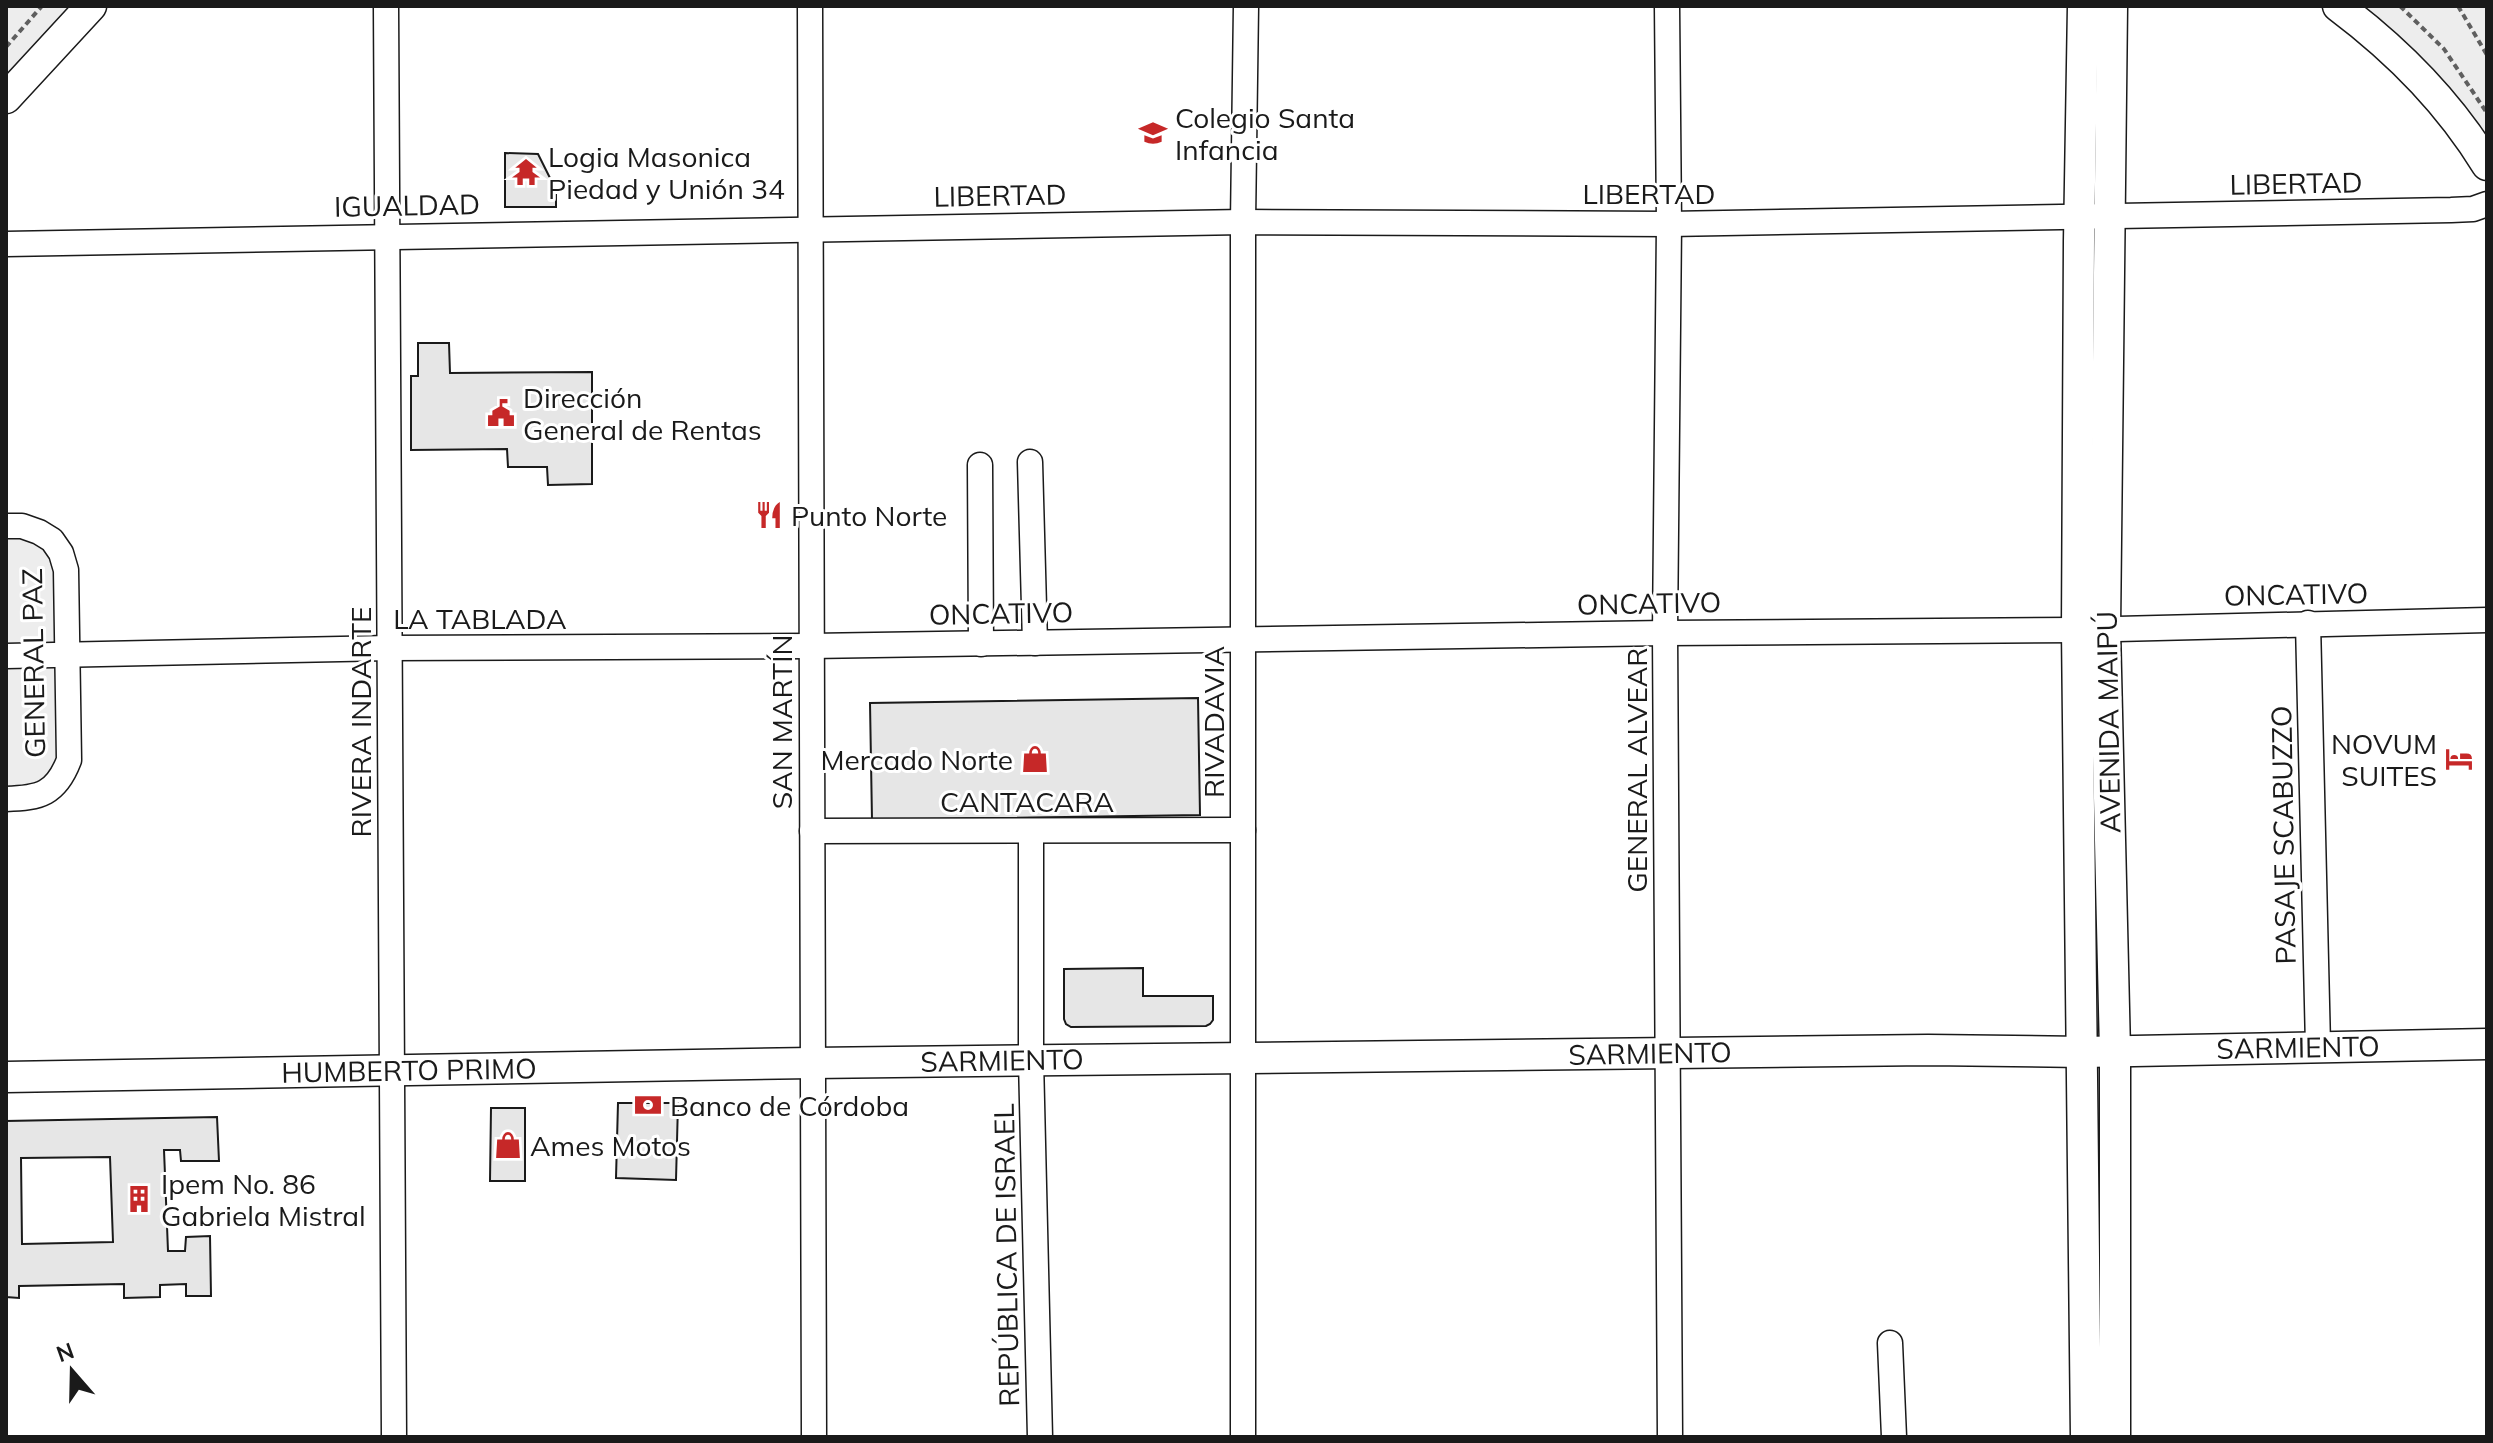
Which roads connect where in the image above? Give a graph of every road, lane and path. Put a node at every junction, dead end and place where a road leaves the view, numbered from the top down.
1 (42, 6) edge
2 (91, 6) edge
3 (386, 6) edge
4 (810, 6) edge
5 (1246, 6) edge
6 (1667, 6) edge
7 (2083, 6) edge
8 (2112, 6) edge
9 (2338, 6) edge
10 (2400, 6) edge
11 (2458, 6) edge
12 (6, 47) edge
13 (2487, 55) edge
14 (6, 98) edge
15 (2487, 113) edge
16 (2487, 165) edge
17 (2487, 204) edge
18 (2094, 217) junction
19 (1243, 222) junction
20 (1669, 224) junction
21 (809, 228) junction
22 (389, 236) junction
23 (6, 244) edge
24 (1030, 462) dead end
25 (980, 465) dead end
26 (6, 526) edge
27 (2487, 620) edge
28 (2308, 623) junction
29 (2091, 629) junction
30 (1665, 633) junction
31 (1243, 639) junction
32 (1035, 643) junction
33 (981, 644) junction
34 (811, 646) junction
35 (390, 648) junction
36 (69, 655) junction
37 (6, 656) edge
38 (6, 799) edge
39 (1243, 830) junction
40 (812, 831) junction
41 (1031, 831) junction
42 (2487, 1044) edge
43 (2318, 1046) junction
44 (2115, 1051) junction
45 (2083, 1052) junction
46 (1668, 1053) junction
47 (1243, 1058) junction
48 (1031, 1060) junction
49 (812, 1063) junction
50 (392, 1070) junction
51 (6, 1077) edge
52 (1890, 1343) dead end
53 (394, 1437) edge
54 (814, 1437) edge
55 (1040, 1437) edge
56 (1243, 1437) edge
57 (1670, 1437) edge
58 (1894, 1437) edge
59 (2086, 1437) edge
60 (2115, 1437) edge

1 - 12 path
2 - 14 main road
3 - 22 street, RIVERA INDARTE
4 - 21 street, SAN MARTÍN
5 - 19 street, RIVADAVIA
6 - 20 street, GENERAL ALVEAR
7 - 18 main road, AVENIDA MAIPÚ
8 - 18 main road, AVENIDA MAIPÚ
9 - 16 main road
10 - 15 path
11 - 13 path
17 - 18 street, LIBERTAD
18 - 20 street, LIBERTAD
18 - 29 main road, AVENIDA MAIPÚ
19 - 20 street, LIBERTAD
19 - 21 street, LIBERTAD
19 - 31 street, RIVADAVIA
20 - 30 street, GENERAL ALVEAR
21 - 22 street, IGUALDAD
21 - 34 street, SAN MARTÍN
22 - 23 street, IGUALDAD
22 - 35 street, RIVERA INDARTE
24 - 32 street
25 - 33 street
26 - 36 street, GENERAL PAZ
27 - 28 street, ONCATIVO
28 - 29 street, ONCATIVO
28 - 43 street, PASAJE SCABUZZO
29 - 30 street, ONCATIVO
29 - 44 main road, AVENIDA MAIPÚ
29 - 45 main road, AVENIDA MAIPÚ
30 - 31 street, ONCATIVO
30 - 46 street, GENERAL ALVEAR
31 - 32 street, ONCATIVO
31 - 39 street, RIVADAVIA
32 - 33 street, ONCATIVO
33 - 34 street, ONCATIVO
34 - 35 street, LA TABLADA
34 - 40 street, SAN MARTÍN
35 - 36 street, LA TABLADA
35 - 50 street, RIVERA INDARTE
36 - 37 street, LA TABLADA
36 - 38 street, GENERAL PAZ
39 - 41 street, CANTACARA
39 - 47 street, RIVADAVIA
40 - 41 street, CANTACARA
40 - 49 street, SAN MARTÍN
41 - 48 street, REPÚBLICA DE ISRAEL
42 - 43 main road, SARMIENTO
43 - 44 main road, SARMIENTO
44 - 45 main road, SARMIENTO
44 - 60 main road, AVENIDA MAIPÚ
45 - 46 main road, SARMIENTO
45 - 59 main road, AVENIDA MAIPÚ
46 - 47 main road, SARMIENTO
46 - 57 street, GENERAL ALVEAR
47 - 48 main road, SARMIENTO
47 - 56 street, RIVADAVIA
48 - 49 main road, SARMIENTO
48 - 55 street, REPÚBLICA DE ISRAEL
49 - 50 main road, HUMBERTO PRIMO
49 - 54 street, SAN MARTÍN
50 - 51 main road, HUMBERTO PRIMO
50 - 53 street, RIVERA INDARTE
52 - 58 street

